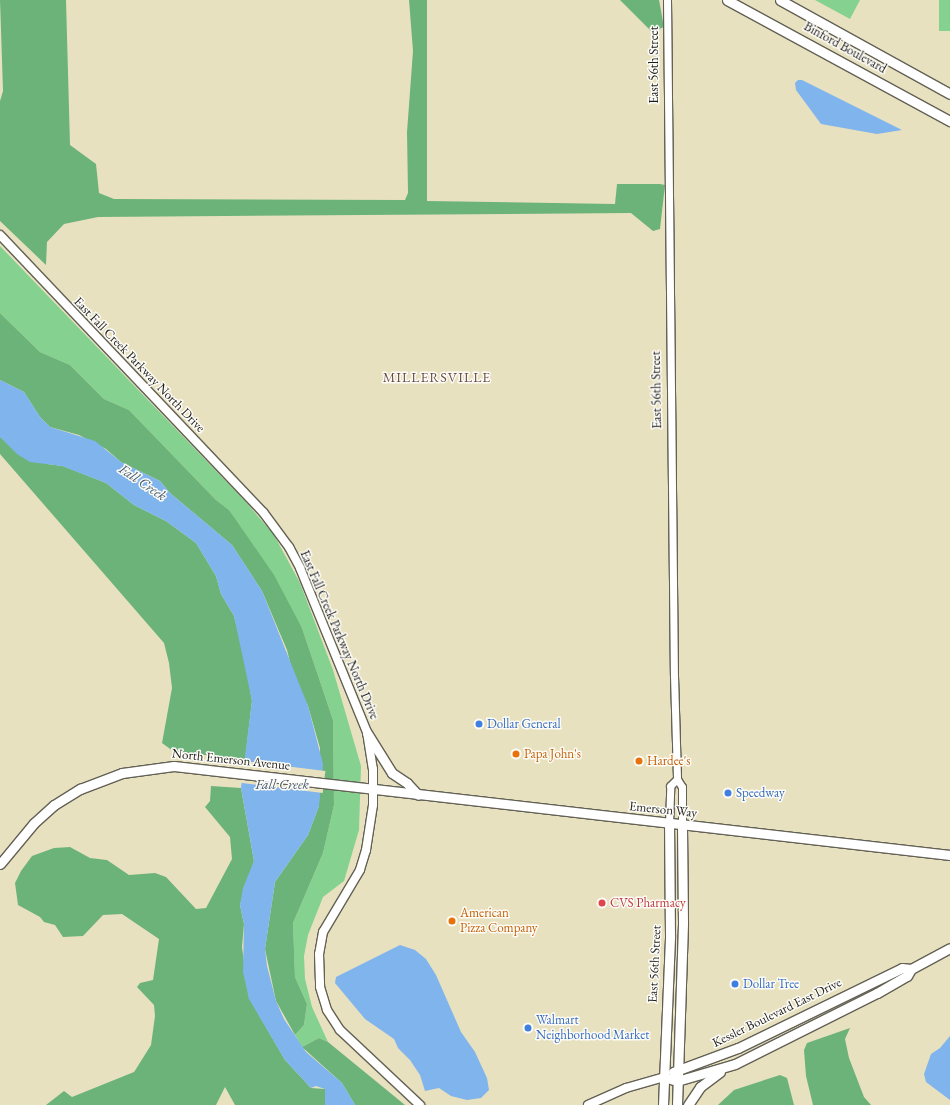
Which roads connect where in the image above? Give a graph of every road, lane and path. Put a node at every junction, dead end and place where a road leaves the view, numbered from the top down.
1 (667, 0) edge
2 (727, 0) edge
3 (780, 0) edge
4 (950, 94) edge
5 (950, 121) edge
6 (0, 235) edge
7 (367, 733) junction
8 (677, 779) junction
9 (373, 789) junction
10 (418, 795) junction
11 (669, 824) junction
12 (682, 825) junction
13 (950, 855) edge
14 (0, 864) edge
15 (950, 948) edge
16 (911, 969) junction
17 (724, 1068) junction
18 (677, 1069) junction
19 (664, 1077) junction
20 (677, 1081) junction
21 (420, 1105) edge
22 (588, 1105) edge
23 (663, 1105) edge
24 (677, 1105) edge
25 (688, 1105) edge

1 - 8 street, East 56th Street
2 - 5 main road, Binford Boulevard
3 - 4 main road, Binford Boulevard
6 - 7 main road, East Fall Creek Parkway North Drive
7 - 9 main road, East Fall Creek Parkway North Drive
7 - 10 main road
8 - 11 street, East 56th Street
8 - 12 street, East 56th Street
9 - 10 main road, Emerson Way
9 - 14 main road, North Emerson Avenue
9 - 21 main road, East Fall Creek Parkway North Drive
10 - 11 main road, Emerson Way
11 - 12 main road, Emerson Way
11 - 19 main road, East 56th Street
12 - 13 main road, Emerson Way
12 - 18 main road, East 56th Street
15 - 16 main road, Kessler Boulevard East Drive
16 - 17 main road, Kessler Boulevard East Drive
16 - 18 main road, Kessler Boulevard East Drive
17 - 20 main road, Kessler Boulevard East Drive
17 - 25 main road
18 - 19 main road, Kessler Boulevard East Drive
18 - 20 main road, East 56th Street
19 - 20 main road
19 - 22 main road
19 - 23 main road, East 56th Street
20 - 24 main road, East 56th Street

